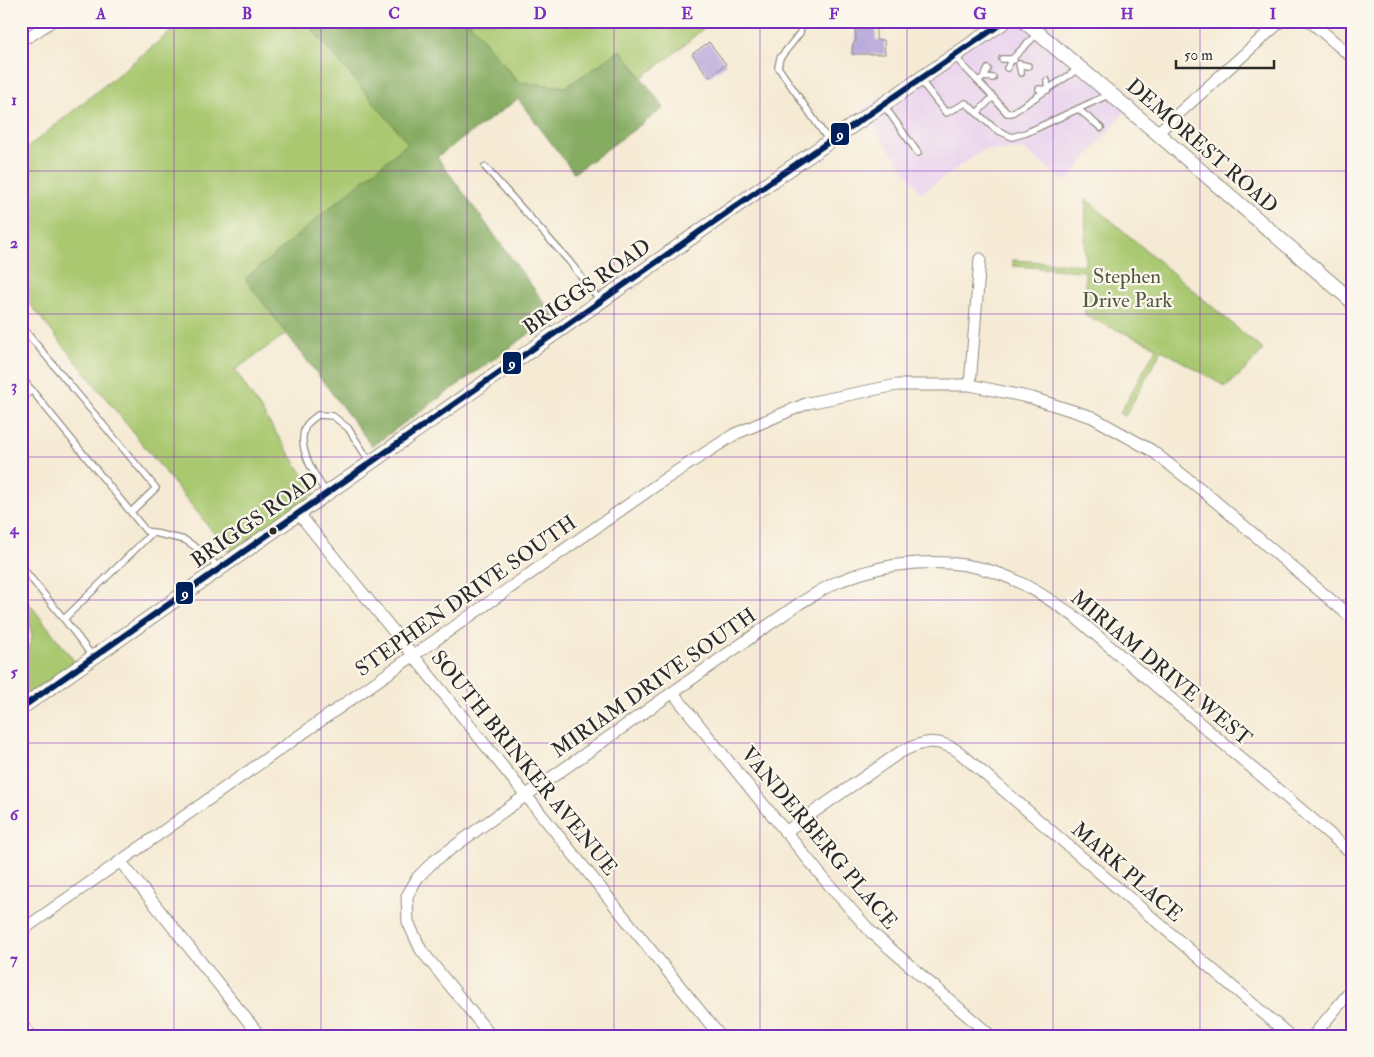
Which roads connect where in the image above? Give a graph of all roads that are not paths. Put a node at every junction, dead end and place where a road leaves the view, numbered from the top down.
1 (52, 21) edge
2 (802, 21) edge
3 (1005, 21) edge
4 (1024, 21) edge
5 (1281, 21) edge
6 (1310, 21) edge
7 (1038, 33) junction
8 (21, 38) edge
9 (954, 55) junction
10 (1353, 58) edge
11 (1002, 59) dead end
12 (1012, 59) junction
13 (1018, 64) junction
14 (1028, 66) dead end
15 (1007, 68) dead end
16 (1080, 68) junction
17 (988, 69) dead end
18 (1021, 73) dead end
19 (984, 77) junction
20 (993, 78) dead end
21 (919, 79) junction
22 (978, 82) junction
23 (1047, 82) dead end
24 (1039, 89) dead end
25 (1048, 90) junction
26 (1110, 94) junction
27 (993, 97) junction
28 (883, 104) junction
29 (1078, 109) junction
30 (977, 113) junction
31 (1101, 128) dead end
32 (1157, 133) junction
33 (830, 141) junction
34 (918, 153) dead end
35 (485, 167) dead end
36 (980, 259) dead end
37 (601, 302) junction
38 (1353, 302) edge
39 (21, 326) edge
40 (24, 335) edge
41 (21, 377) edge
42 (970, 385) junction
43 (32, 390) junction
44 (21, 399) edge
45 (371, 463) junction
46 (327, 494) junction
47 (131, 512) junction
48 (300, 514) junction
49 (153, 532) junction
50 (920, 563) joint
51 (21, 566) edge
52 (219, 570) junction
53 (64, 618) junction
54 (1353, 619) edge
55 (414, 656) junction
56 (93, 658) junction
57 (673, 693) junction
58 (21, 708) edge
59 (526, 796) junction
60 (785, 832) junction
61 (1353, 854) edge
62 (120, 861) junction
63 (21, 931) edge
64 (1353, 988) edge
65 (21, 1024) edge
66 (30, 1036) edge
67 (260, 1036) edge
68 (491, 1036) edge
69 (720, 1036) edge
70 (991, 1036) edge
71 (1290, 1036) edge
72 (1313, 1036) edge

1 - 8 street
2 - 33 lane
3 - 9 street, BRIGGS ROAD
4 - 7 street, DEMOREST ROAD
5 - 32 street
6 - 10 street
7 - 12 lane
7 - 16 street, DEMOREST ROAD
9 - 21 street, BRIGGS ROAD
9 - 22 lane
11 - 12 lane
12 - 13 lane
12 - 15 lane
13 - 14 lane
13 - 18 lane
16 - 25 lane
16 - 26 street, DEMOREST ROAD
17 - 19 lane
19 - 20 lane
19 - 22 lane
21 - 28 street, BRIGGS ROAD
21 - 30 lane
22 - 27 lane
23 - 25 lane
24 - 25 lane
25 - 27 lane
26 - 29 lane
26 - 32 street, DEMOREST ROAD
27 - 30 lane
28 - 33 street, BRIGGS ROAD
28 - 34 lane
29 - 30 lane
29 - 31 lane
32 - 38 street, DEMOREST ROAD
33 - 37 street, BRIGGS ROAD
35 - 37 lane
36 - 42 street
37 - 45 street, BRIGGS ROAD
39 - 40 lane
40 - 47 lane
41 - 43 lane
42 - 54 street, STEPHEN DRIVE SOUTH
42 - 55 street, STEPHEN DRIVE SOUTH
43 - 44 lane
43 - 47 lane
45 - 46 street, BRIGGS ROAD
45 - 46 lane
46 - 48 street, BRIGGS ROAD
47 - 49 lane
48 - 52 street, BRIGGS ROAD
48 - 55 street, SOUTH BRINKER AVENUE
49 - 52 lane
49 - 53 lane
50 - 57 street, MIRIAM DRIVE SOUTH
50 - 61 street, MIRIAM DRIVE WEST
51 - 53 lane
52 - 56 street, BRIGGS ROAD
53 - 56 lane
55 - 59 street, SOUTH BRINKER AVENUE
55 - 62 street, STEPHEN DRIVE SOUTH
56 - 58 street, BRIGGS ROAD
57 - 59 street, MIRIAM DRIVE SOUTH
57 - 60 street, VANDERBERG PLACE
59 - 68 street, MIRIAM DRIVE SOUTH
59 - 69 street, SOUTH BRINKER AVENUE
60 - 70 street, VANDERBERG PLACE
60 - 71 street, MARK PLACE
62 - 63 street, STEPHEN DRIVE SOUTH
62 - 67 street
64 - 72 street
65 - 66 street

